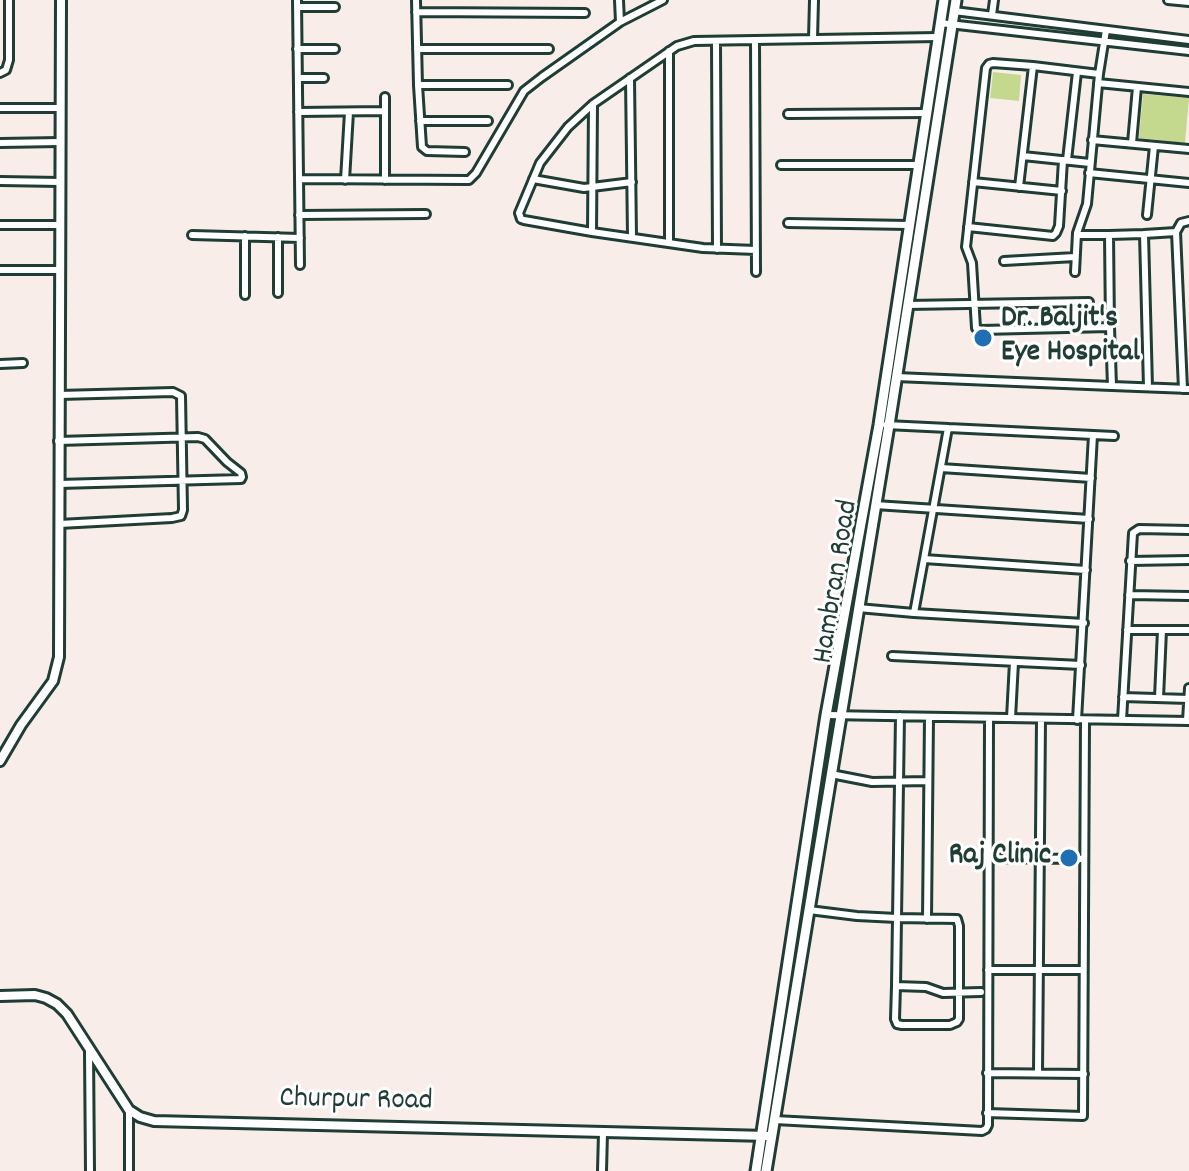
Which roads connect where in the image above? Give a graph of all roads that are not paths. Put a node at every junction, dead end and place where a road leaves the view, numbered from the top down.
1 (9, 0) edge
2 (61, 0) edge
3 (416, 0) edge
4 (619, 0) edge
5 (663, 0) edge
6 (814, 0) edge
7 (956, 0) edge
8 (994, 0) edge
9 (1168, 0) edge
10 (1180, 1) edge
11 (1189, 2) edge
12 (297, 4) edge
13 (943, 5) edge
14 (335, 7) dead end
15 (954, 11) junction
16 (416, 12) junction
17 (585, 13) dead end
18 (992, 15) junction
19 (620, 22) junction
20 (940, 23) junction
21 (952, 25) junction
22 (1106, 30) junction
23 (938, 37) junction
24 (813, 39) junction
25 (0, 40) edge
26 (9, 40) junction
27 (755, 40) junction
28 (1189, 40) edge
29 (716, 41) junction
30 (1104, 42) junction
31 (297, 49) junction
32 (335, 49) dead end
33 (417, 49) junction
34 (549, 49) dead end
35 (669, 51) junction
36 (1189, 51) edge
37 (1033, 66) junction
38 (1077, 72) junction
39 (0, 73) edge
40 (1099, 74) junction
41 (298, 78) junction
42 (324, 78) dead end
43 (630, 78) junction
44 (1098, 83) junction
45 (418, 85) junction
46 (508, 85) dead end
47 (1137, 87) junction
48 (1189, 92) edge
49 (385, 97) dead end
50 (593, 104) junction
51 (0, 108) edge
52 (60, 108) junction
53 (385, 111) junction
54 (298, 112) junction
55 (349, 112) junction
56 (926, 113) junction
57 (788, 114) dead end
58 (420, 121) junction
59 (488, 121) dead end
60 (1092, 140) junction
61 (60, 142) junction
62 (0, 143) edge
63 (1132, 143) junction
64 (1154, 146) junction
65 (1189, 149) edge
66 (465, 152) dead end
67 (1023, 156) junction
68 (1065, 160) junction
69 (1090, 163) junction
70 (781, 165) dead end
71 (918, 165) junction
72 (1089, 173) junction
73 (299, 179) junction
74 (533, 179) junction
75 (1150, 179) junction
76 (345, 180) junction
77 (385, 180) junction
78 (0, 181) edge
79 (60, 182) junction
80 (632, 182) junction
81 (973, 182) junction
82 (1189, 183) edge
83 (1019, 187) junction
84 (593, 188) junction
85 (1062, 191) junction
86 (426, 214) dead end
87 (299, 215) junction
88 (1147, 215) dead end
89 (1189, 221) edge
90 (788, 223) dead end
91 (0, 225) edge
92 (60, 225) junction
93 (909, 225) junction
94 (968, 227) junction
95 (592, 232) junction
96 (1176, 232) junction
97 (1144, 234) junction
98 (192, 235) dead end
99 (1077, 235) junction
100 (1109, 235) junction
101 (245, 236) junction
102 (278, 237) junction
103 (632, 237) junction
104 (300, 238) junction
105 (669, 243) junction
106 (717, 249) junction
107 (756, 250) junction
108 (1075, 257) junction
109 (1004, 261) dead end
110 (300, 265) dead end
111 (0, 270) edge
112 (59, 270) junction
113 (756, 272) dead end
114 (1075, 272) dead end
115 (278, 293) dead end
116 (245, 295) dead end
117 (1089, 302) dead end
118 (974, 304) junction
119 (907, 305) junction
120 (899, 325) junction
121 (1110, 327) junction
122 (23, 363) dead end
123 (0, 364) edge
124 (896, 377) junction
125 (1112, 386) junction
126 (1148, 387) junction
127 (1186, 389) edge
128 (59, 395) junction
129 (884, 425) junction
130 (948, 428) junction
131 (1093, 435) junction
132 (181, 436) junction
133 (1114, 436) dead end
134 (58, 441) junction
135 (941, 468) junction
136 (1091, 478) junction
137 (181, 481) junction
138 (59, 484) junction
139 (875, 505) junction
140 (934, 509) junction
141 (1089, 519) junction
142 (59, 524) junction
143 (1189, 530) edge
144 (924, 559) junction
145 (1189, 560) edge
146 (1130, 561) junction
147 (1086, 570) junction
148 (1129, 595) junction
149 (1189, 596) edge
150 (858, 608) junction
151 (914, 613) junction
152 (1084, 623) junction
153 (1127, 630) junction
154 (1162, 630) junction
155 (1189, 630) edge
156 (892, 656) dead end
157 (1014, 662) junction
158 (1081, 665) junction
159 (1189, 688) edge
160 (1123, 697) junction
161 (1159, 698) junction
162 (1189, 699) edge
163 (826, 715) junction
164 (841, 715) junction
165 (900, 716) junction
166 (929, 717) junction
167 (989, 718) junction
168 (1011, 718) junction
169 (1041, 719) junction
170 (1081, 720) junction
171 (1122, 720) junction
172 (1188, 721) edge
173 (0, 761) edge
174 (831, 774) junction
175 (899, 781) junction
176 (928, 781) junction
177 (989, 858) junction
178 (1040, 859) junction
179 (1084, 859) junction
180 (809, 910) junction
181 (897, 918) junction
182 (927, 919) junction
183 (988, 970) junction
184 (1039, 970) junction
185 (1083, 970) junction
186 (896, 986) junction
187 (981, 992) dead end
188 (959, 993) junction
189 (0, 996) edge
190 (89, 1049) junction
191 (987, 1073) junction
192 (1038, 1073) junction
193 (1084, 1074) junction
194 (129, 1110) junction
195 (987, 1113) junction
196 (775, 1120) junction
197 (603, 1133) junction
198 (767, 1136) junction
199 (90, 1171) edge
200 (129, 1171) edge
201 (602, 1171) edge
202 (756, 1171) edge
203 (766, 1171) edge

1 - 26 street
2 - 52 street
3 - 16 street
4 - 19 street
5 - 19 street
6 - 24 street
7 - 15 main road, Hambran Road
8 - 18 street
9 - 10 street
10 - 11 street
12 - 14 street
12 - 31 street
13 - 15 street
13 - 20 main road, Hambran Road
15 - 18 street
15 - 21 main road, Hambran Road
16 - 17 street
16 - 33 street
18 - 22 street
19 - 77 street
20 - 21 street
20 - 23 main road, Hambran Road
21 - 30 street
21 - 119 main road, Hambran Road
22 - 28 street
22 - 30 street
23 - 24 street
23 - 56 main road, Hambran Road
24 - 27 street
25 - 26 street
26 - 39 street
27 - 29 street
27 - 107 street
29 - 35 street
29 - 106 street
30 - 36 street
30 - 40 street
31 - 32 street
31 - 41 street
33 - 34 street
33 - 45 street
35 - 43 street
35 - 105 street
37 - 38 street
37 - 67 street
37 - 81 street
38 - 40 street
38 - 68 street
40 - 44 street
41 - 42 street
41 - 54 street
43 - 50 street
43 - 80 street
44 - 47 street
44 - 60 street
45 - 46 street
45 - 58 street
47 - 48 street
47 - 63 street
49 - 53 street
50 - 74 street
50 - 84 street
51 - 52 street
52 - 61 street
53 - 55 street
53 - 77 street
54 - 55 street
54 - 73 street
55 - 76 street
56 - 57 street
56 - 71 main road, Hambran Road
58 - 59 street
58 - 66 street
60 - 63 street
60 - 69 street
61 - 62 street
61 - 79 street
63 - 64 street
64 - 65 street
64 - 75 street
67 - 68 street
67 - 83 street
68 - 69 street
68 - 85 street
69 - 72 street
70 - 71 street
71 - 93 main road, Hambran Road
72 - 75 street
72 - 99 street
73 - 76 street
73 - 87 street
74 - 84 street
74 - 95 street
75 - 82 street
75 - 88 street
76 - 77 street
78 - 79 street
79 - 92 street
80 - 84 street
80 - 103 street
81 - 83 street
81 - 94 street
83 - 85 street
84 - 95 street
85 - 94 street
86 - 87 street
87 - 104 street
89 - 96 street
90 - 93 street
91 - 92 street
92 - 112 street
93 - 120 main road, Hambran Road
94 - 118 street
95 - 103 street
96 - 97 street
96 - 127 street
97 - 100 street
97 - 126 street
98 - 101 street
99 - 100 street
99 - 108 street
100 - 121 street
101 - 102 street
101 - 116 street
102 - 104 street
102 - 115 street
103 - 105 street
104 - 110 street
105 - 106 street
106 - 107 street
107 - 113 street
108 - 109 street
108 - 114 street
111 - 112 street
112 - 128 street
117 - 118 street
118 - 119 street
118 - 121 street
119 - 120 main road, Hambran Road
120 - 124 main road, Hambran Road
120 - 129 main road, Hambran Road
121 - 125 street
122 - 123 street
124 - 125 street
124 - 129 main road, Hambran Road
125 - 126 street
126 - 127 street
128 - 132 street
128 - 134 street
129 - 130 street
129 - 139 main road, Hambran Road
129 - 163 main road, Hambran Road
130 - 131 street
130 - 135 street
131 - 133 street
131 - 136 street
132 - 134 street
132 - 137 street
132 - 137 street
134 - 138 street
135 - 136 street
135 - 140 street
136 - 141 street
137 - 138 street
137 - 142 street
138 - 142 street
139 - 140 street
139 - 150 main road, Hambran Road
140 - 141 street
140 - 144 street
141 - 147 street
142 - 173 street
143 - 146 street
144 - 147 street
144 - 151 street
145 - 146 street
146 - 148 street
147 - 152 street
148 - 149 street
148 - 153 street
150 - 151 street
150 - 164 main road, Hambran Road
151 - 152 street
152 - 158 street
153 - 154 street
153 - 160 street
154 - 155 street
154 - 161 street
156 - 157 street
157 - 158 street
157 - 168 street
158 - 170 street
159 - 162 street
160 - 161 street
160 - 171 street
161 - 162 street
162 - 172 street
163 - 164 street
163 - 198 main road, Hambran Road
164 - 165 street
164 - 174 main road, Hambran Road
165 - 166 street
165 - 175 street
166 - 167 street
166 - 176 street
167 - 168 street
167 - 177 street
168 - 169 street
169 - 170 street
169 - 178 street
170 - 171 street
170 - 179 street
171 - 172 street
174 - 175 street
174 - 180 main road, Hambran Road
175 - 176 street
175 - 181 street
176 - 182 street
177 - 178 street
177 - 183 street
178 - 179 street
178 - 184 street
179 - 185 street
180 - 181 street
180 - 196 main road, Hambran Road
181 - 182 street
181 - 186 street
182 - 188 street
183 - 184 street
183 - 191 street
184 - 185 street
184 - 192 street
185 - 193 street
186 - 188 street
186 - 188 street
187 - 188 street
189 - 190 street
190 - 194 street
190 - 199 street
191 - 192 street
191 - 195 street
192 - 193 street
193 - 195 street
194 - 197 street, Churpur Road
194 - 200 street
195 - 196 street
196 - 198 main road, Hambran Road
197 - 198 street, Churpur Road
197 - 201 street
198 - 202 main road, Hambran Road
198 - 203 main road, Hambran Road

